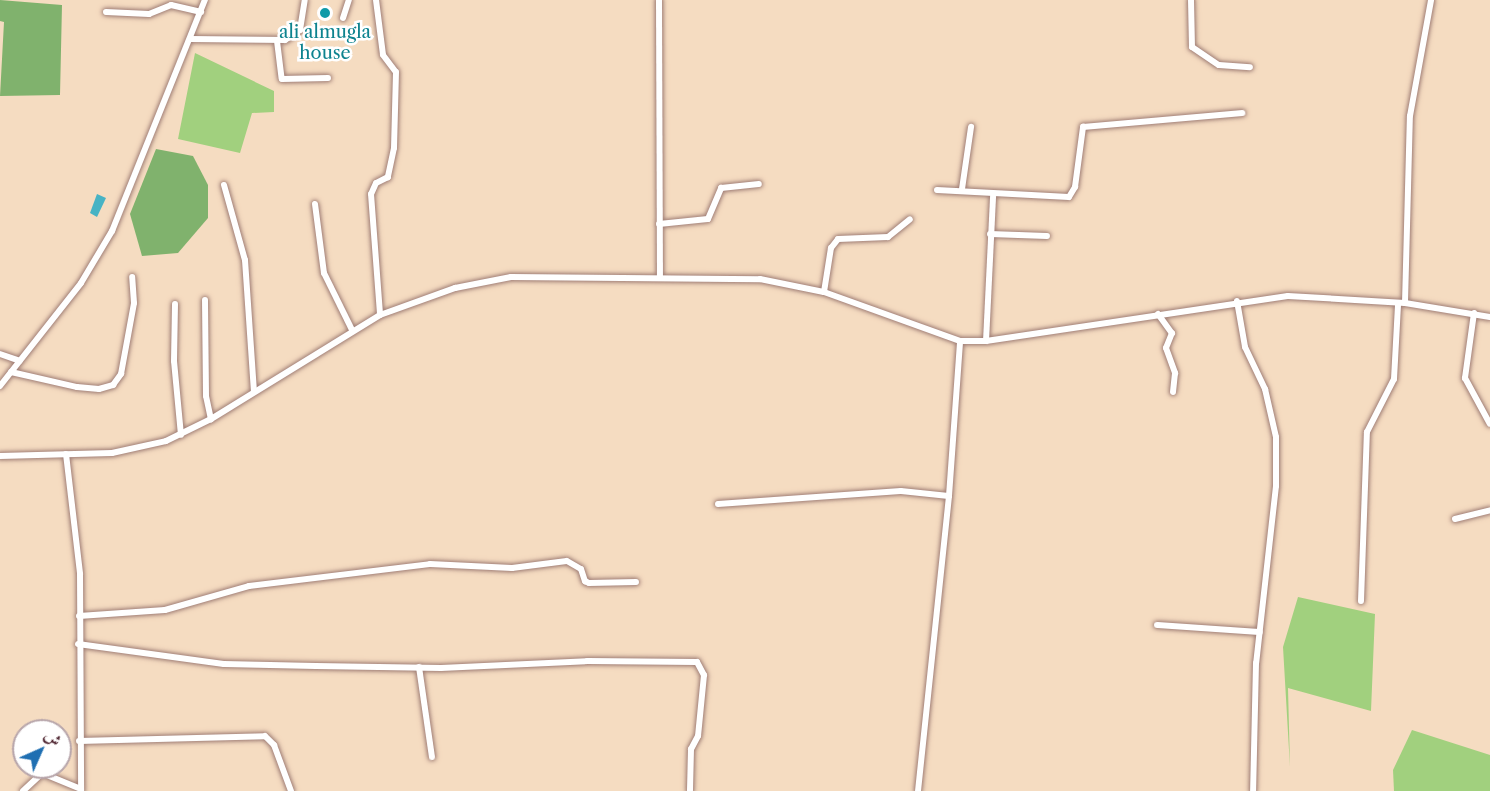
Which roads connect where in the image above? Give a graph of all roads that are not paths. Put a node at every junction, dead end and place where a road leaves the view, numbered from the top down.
1 (206, 0) edge
2 (305, 0) edge
3 (349, 0) edge
4 (376, 0) edge
5 (659, 0) edge
6 (1191, 0) edge
7 (1431, 0) edge
8 (106, 12) dead end
9 (201, 12) junction
10 (343, 18) dead end
11 (190, 39) junction
12 (277, 41) junction
13 (1250, 67) dead end
14 (328, 78) dead end
15 (1242, 113) dead end
16 (971, 127) dead end
17 (759, 184) dead end
18 (224, 185) dead end
19 (962, 189) junction
20 (937, 190) dead end
21 (993, 196) junction
22 (315, 204) dead end
23 (910, 219) dead end
24 (659, 224) junction
25 (990, 234) junction
26 (1047, 236) dead end
27 (660, 276) junction
28 (132, 277) dead end
29 (824, 292) junction
30 (205, 300) dead end
31 (1237, 301) junction
32 (175, 304) dead end
33 (1402, 304) junction
34 (1474, 313) junction
35 (1158, 314) junction
36 (380, 315) junction
37 (1490, 317) edge
38 (352, 330) junction
39 (960, 341) junction
40 (986, 341) junction
41 (0, 354) edge
42 (20, 361) junction
43 (11, 372) junction
44 (0, 386) edge
45 (254, 391) junction
46 (1173, 392) dead end
47 (211, 419) junction
48 (1490, 424) edge
49 (181, 435) junction
50 (66, 454) junction
51 (0, 456) edge
52 (950, 496) junction
53 (717, 504) dead end
54 (1490, 510) edge
55 (1455, 519) dead end
56 (636, 582) dead end
57 (1361, 601) dead end
58 (79, 615) junction
59 (1157, 625) dead end
60 (1260, 632) junction
61 (78, 644) junction
62 (419, 667) junction
63 (79, 741) junction
64 (432, 758) dead end
65 (81, 790) edge
66 (23, 791) edge
67 (291, 791) edge
68 (690, 791) edge
69 (918, 791) edge
70 (1253, 791) edge

1 - 9 street
2 - 12 street
3 - 10 street
4 - 36 street
5 - 24 street
6 - 13 street
7 - 33 street
8 - 9 street
9 - 11 street
11 - 12 street
11 - 42 street
12 - 14 street
15 - 21 street
16 - 19 street
17 - 24 street
18 - 45 street
19 - 20 street
19 - 21 street
21 - 25 street
22 - 38 street
23 - 29 street
24 - 27 street
25 - 26 street
25 - 40 street
27 - 29 street
27 - 36 street
28 - 43 street
29 - 39 street
30 - 47 street
31 - 33 street
31 - 35 street
31 - 60 street
32 - 49 street
33 - 34 street
33 - 57 street
34 - 37 street
34 - 48 street
35 - 40 street
35 - 46 street
36 - 38 street
38 - 45 street
39 - 40 street
39 - 52 street
41 - 42 street
42 - 43 street
43 - 44 street
45 - 47 street
47 - 49 street
49 - 50 street
50 - 51 street
50 - 58 street
52 - 53 street
52 - 69 street
54 - 55 street
56 - 58 street
58 - 61 street
59 - 60 street
60 - 70 street
61 - 62 street
61 - 63 street
62 - 64 street
62 - 68 street
63 - 65 street
63 - 67 street
65 - 66 street

